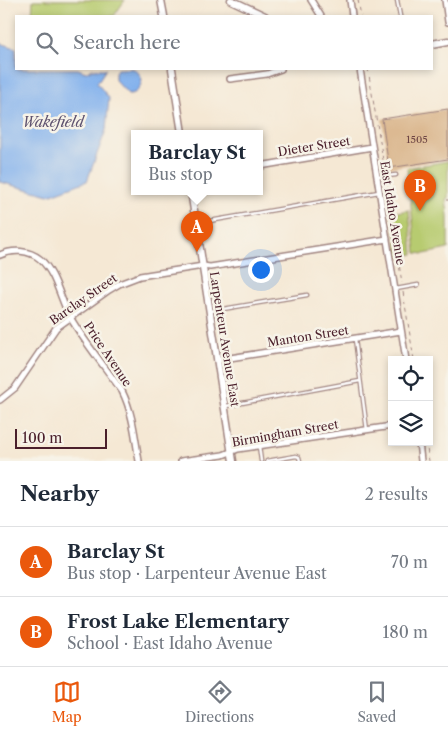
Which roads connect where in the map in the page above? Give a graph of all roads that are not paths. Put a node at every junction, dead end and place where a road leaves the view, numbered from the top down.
1 (162, 0) edge
2 (231, 0) edge
3 (311, 0) edge
4 (350, 0) edge
5 (397, 0) edge
6 (445, 0) edge
7 (164, 15) edge
8 (263, 15) edge
9 (320, 15) edge
10 (352, 15) edge
11 (400, 15) edge
12 (448, 22) edge
13 (448, 41) edge
14 (433, 44) edge
15 (172, 70) edge
16 (278, 70) edge
17 (360, 70) edge
18 (230, 79) dead end
19 (182, 130) edge
20 (372, 147) junction
21 (263, 165) edge
22 (396, 175) dead end
23 (377, 177) junction
24 (380, 192) junction
25 (192, 195) edge
26 (196, 223) junction
27 (387, 239) junction
28 (0, 255) edge
29 (203, 266) junction
30 (418, 285) dead end
31 (395, 289) junction
32 (307, 295) dead end
33 (210, 312) junction
34 (70, 318) junction
35 (401, 331) junction
36 (355, 338) junction
37 (405, 356) edge
38 (217, 360) junction
39 (360, 381) junction
40 (0, 400) edge
41 (224, 406) junction
42 (388, 427) edge
43 (368, 430) junction
44 (259, 446) junction
45 (419, 446) edge
46 (231, 452) junction
47 (139, 461) edge
48 (181, 461) edge
49 (232, 461) edge
50 (261, 461) edge
51 (267, 461) edge
52 (300, 461) edge
53 (421, 461) edge

1 - 7 street
2 - 8 street
3 - 9 street
4 - 10 street
5 - 11 lane
6 - 12 street
13 - 14 street
15 - 19 street
16 - 18 street
17 - 20 street, East Idaho Avenue
20 - 21 street, Dieter Street
20 - 23 street, East Idaho Avenue
22 - 23 lane
23 - 24 street, East Idaho Avenue
24 - 26 lane
24 - 27 street, East Idaho Avenue
25 - 26 street, Larpenteur Avenue East
26 - 29 street, Larpenteur Avenue East
27 - 29 street, Barclay Street
27 - 31 street, East Idaho Avenue
28 - 34 street, Price Avenue
29 - 33 street, Larpenteur Avenue East
29 - 34 street, Barclay Street
30 - 31 lane
31 - 35 street, East Idaho Avenue
32 - 33 lane
33 - 38 street, Larpenteur Avenue East
34 - 40 street, Barclay Street
34 - 47 street, Price Avenue
35 - 36 street, Manton Street
35 - 37 street, East Idaho Avenue
36 - 38 street, Manton Street
36 - 39 lane
38 - 41 street, Larpenteur Avenue East
39 - 41 lane
39 - 43 lane
41 - 46 street, Larpenteur Avenue East
42 - 43 street, Birmingham Street
43 - 44 street, Birmingham Street
44 - 46 street, Birmingham Street
44 - 50 lane
45 - 53 street
46 - 48 street, Birmingham Street
46 - 49 street, Larpenteur Avenue East
51 - 52 lane

